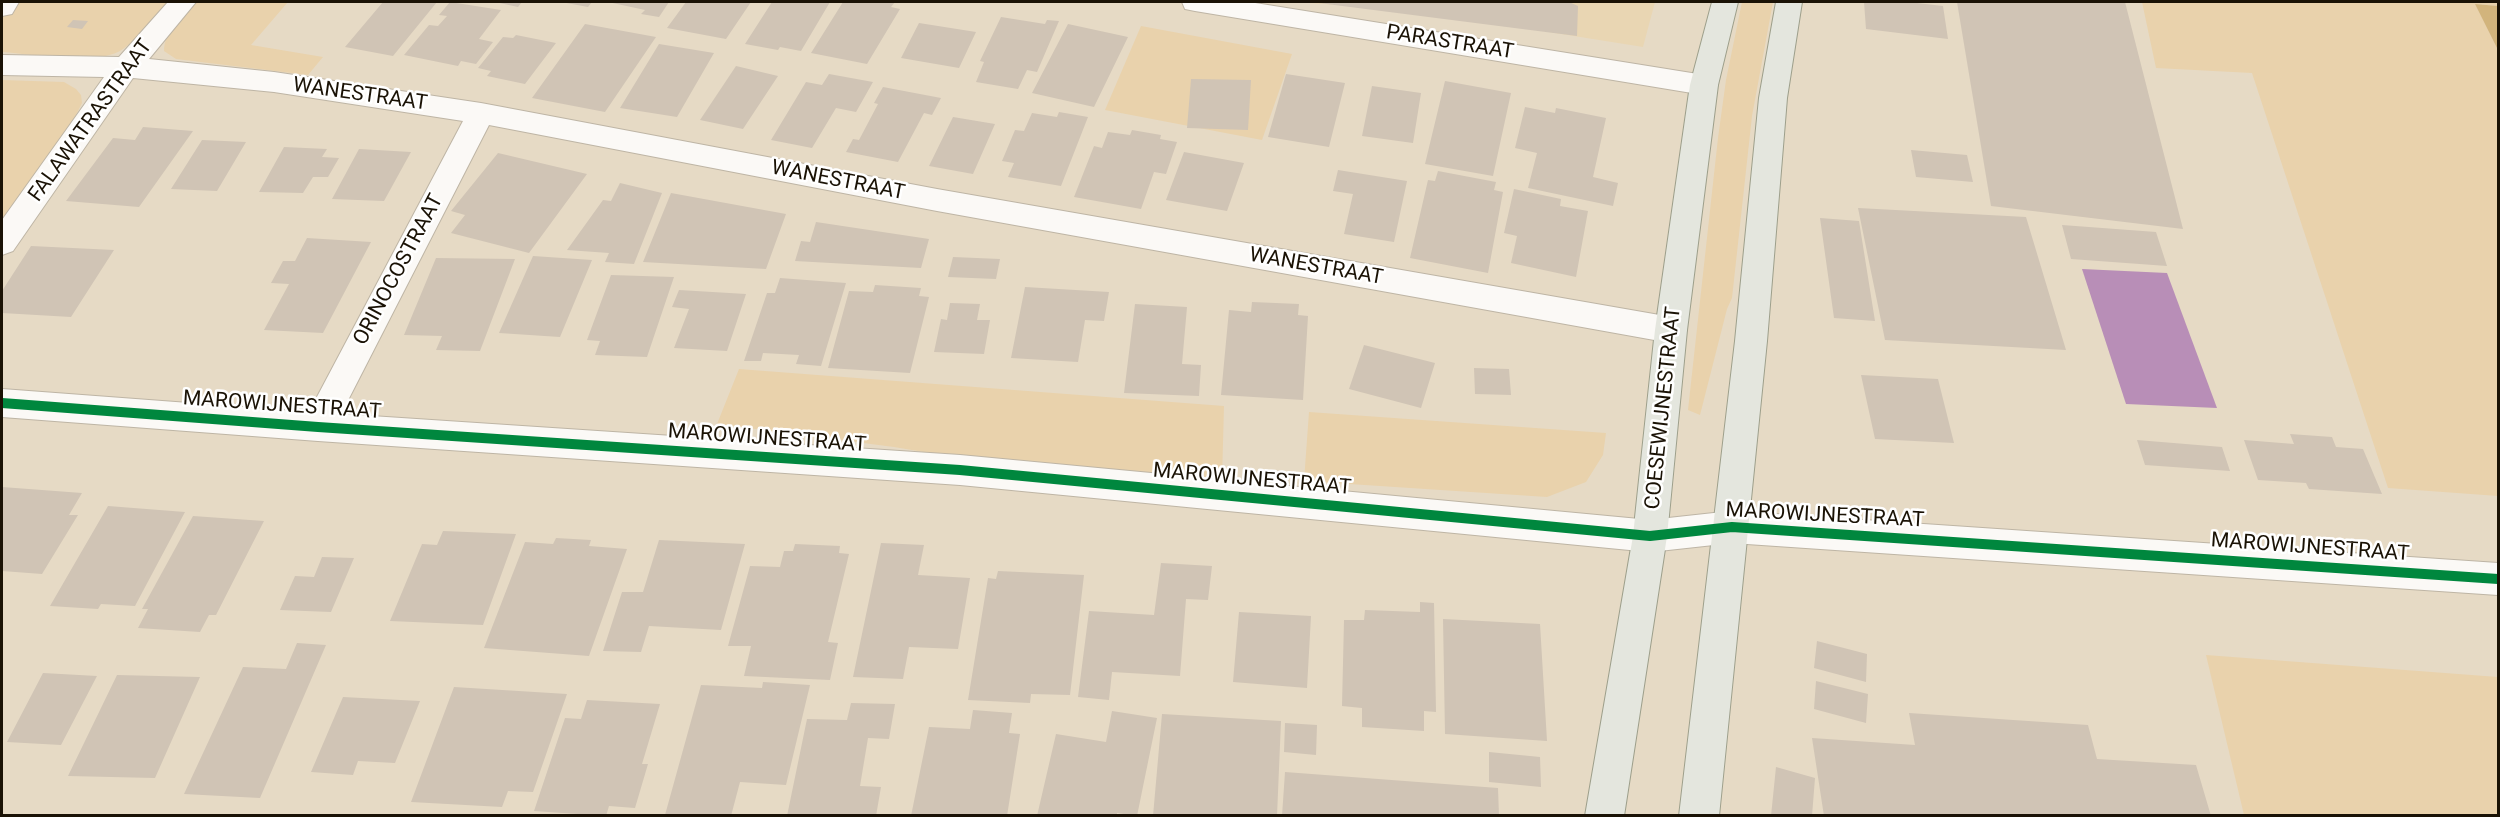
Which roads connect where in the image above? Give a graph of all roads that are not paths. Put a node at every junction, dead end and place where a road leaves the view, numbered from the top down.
1 (6, 2) edge
2 (183, 2) edge
3 (1195, 2) edge
4 (1725, 2) edge
5 (1790, 2) edge
6 (2, 8) edge
7 (2, 65) edge
8 (126, 67) junction
9 (1704, 85) junction
10 (481, 113) junction
11 (2, 243) edge
12 (1671, 330) junction
13 (2, 403) edge
14 (318, 427) junction
15 (1732, 526) junction
16 (1650, 536) junction
17 (2499, 579) edge
18 (1604, 816) edge
19 (1699, 816) edge

1 - 6 street
2 - 8 street, FALAWATRASTRAAT
3 - 9 street, PARASTRAAT
4 - 9 main road, COESEWIJNESTRAAT
5 - 15 main road
7 - 8 street, WANESTRAAT
8 - 10 street, WANESTRAAT
8 - 11 street, FALAWATRASTRAAT
9 - 12 main road, COESEWIJNESTRAAT
10 - 12 street, WANESTRAAT
10 - 14 street, ORINOCOSTRAAT
12 - 16 main road, COESEWIJNESTRAAT
13 - 14 street, MAROWIJNESTRAAT
14 - 16 street, MAROWIJNESTRAAT
15 - 16 street, MAROWIJNESTRAAT
15 - 17 street, MAROWIJNESTRAAT
15 - 19 main road
16 - 18 main road, COESEWIJNESTRAAT

